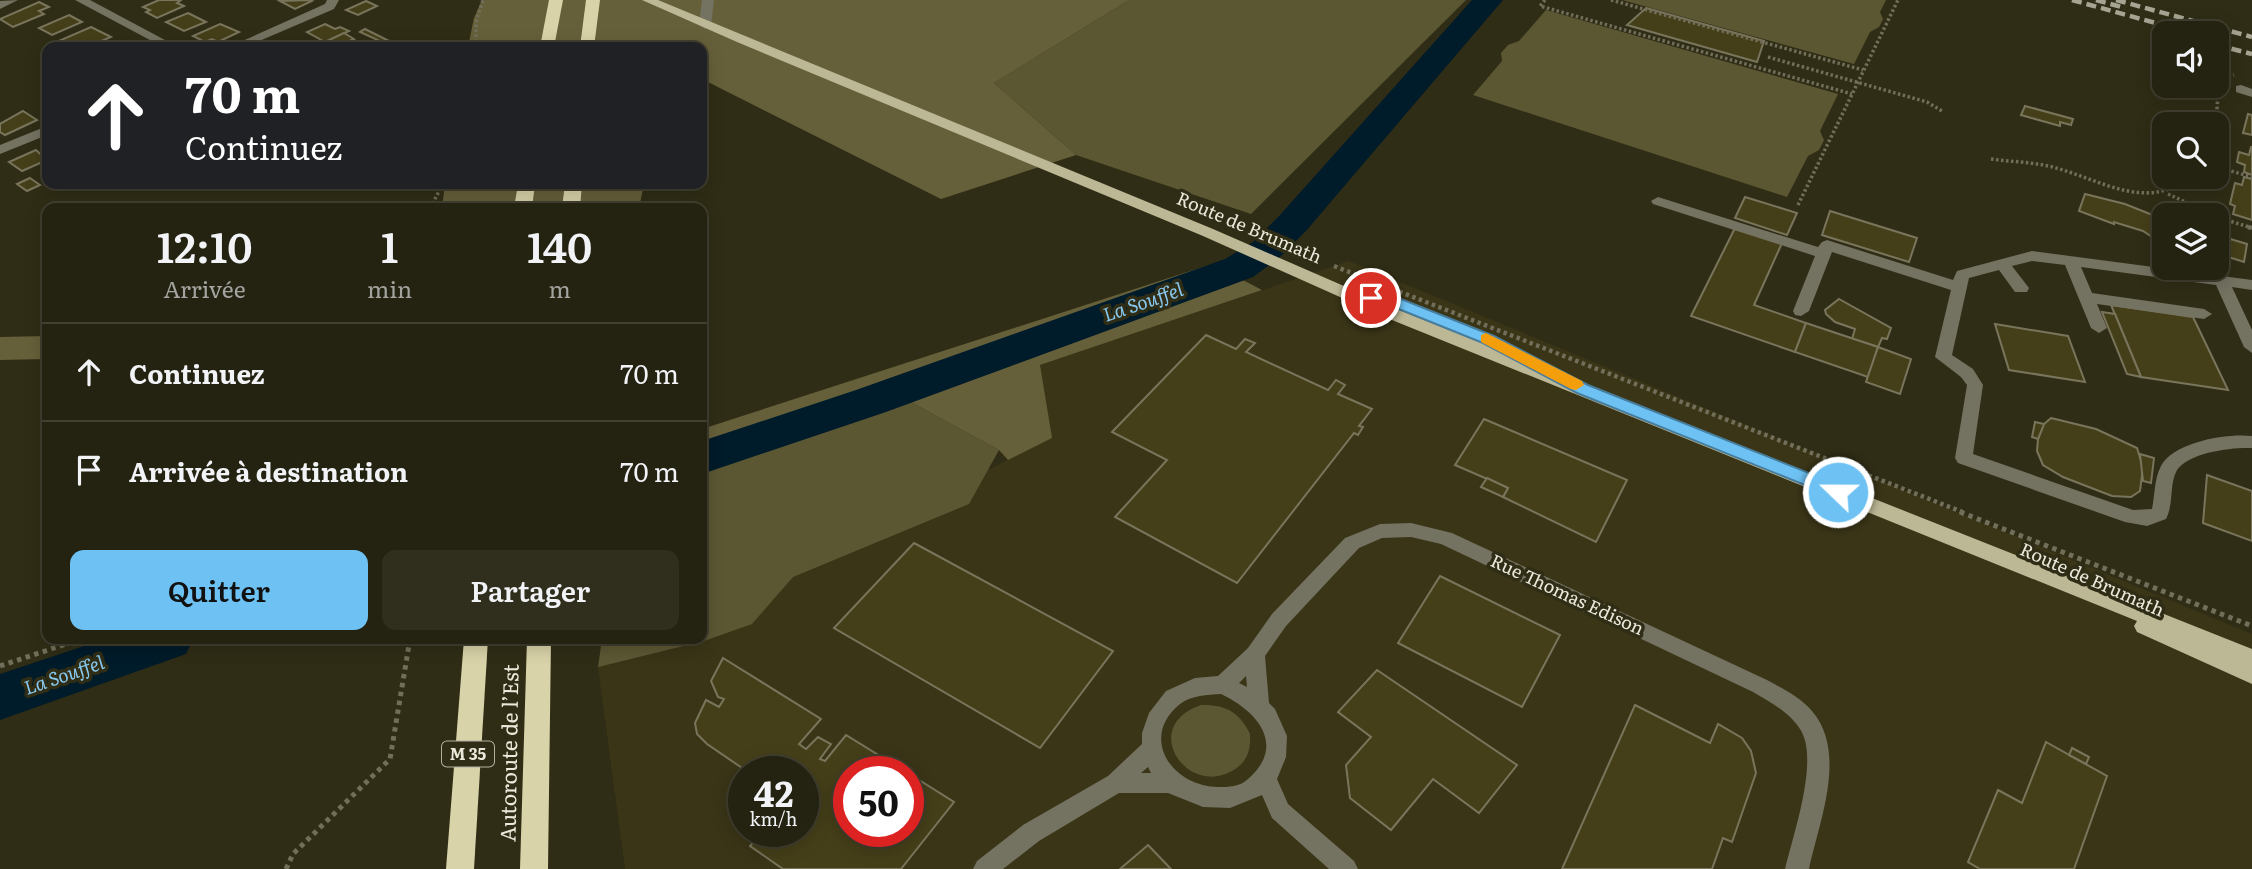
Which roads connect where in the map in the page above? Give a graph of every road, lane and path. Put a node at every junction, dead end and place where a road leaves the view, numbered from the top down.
1 (12, 0) edge
2 (81, 0) edge
3 (333, 0) edge
4 (482, 0) edge
5 (556, 0) edge
6 (593, 0) edge
7 (648, 0) edge
8 (708, 0) edge
9 (1545, 0) edge
10 (1611, 0) edge
11 (1898, 0) edge
12 (0, 5) edge
13 (705, 25) junction
14 (162, 42) edge
15 (247, 42) edge
16 (476, 42) edge
17 (548, 42) edge
18 (588, 42) edge
19 (1768, 57) dead end
20 (1863, 70) junction
21 (1857, 82) junction
22 (1852, 94) junction
23 (1942, 111) dead end
24 (42, 132) edge
25 (0, 150) edge
26 (1991, 159) dead end
27 (2229, 170) edge
28 (2252, 177) edge
29 (2177, 189) edge
30 (2167, 193) junction
31 (1658, 201) dead end
32 (2188, 203) edge
33 (1798, 205) dead end
34 (2229, 220) edge
35 (2252, 228) edge
36 (1823, 254) junction
37 (2071, 261) junction
38 (1326, 263) dead end
39 (2003, 265) junction
40 (2152, 271) edge
41 (2221, 280) joint
42 (2252, 285) edge
43 (1959, 287) junction
44 (2021, 288) dead end
45 (2086, 297) junction
46 (1801, 311) dead end
47 (2204, 314) dead end
48 (2099, 328) dead end
49 (2252, 346) edge
50 (2249, 439) edge
51 (2252, 452) edge
52 (1914, 522) junction
53 (2252, 626) edge
54 (66, 644) edge
55 (409, 644) edge
56 (477, 644) edge
57 (539, 644) edge
58 (1255, 654) junction
59 (2252, 659) edge
60 (0, 666) edge
61 (2252, 675) edge
62 (1223, 685) junction
63 (1259, 703) junction
64 (1151, 749) junction
65 (1265, 778) junction
66 (1116, 783) junction
67 (1172, 783) junction
68 (1240, 795) junction
69 (1280, 811) junction
70 (286, 869) edge
71 (460, 869) edge
72 (534, 869) edge
73 (985, 869) edge
74 (1346, 869) edge
75 (1797, 869) edge

1 - 12 street
2 - 14 street
3 - 15 street
4 - 16 path
5 - 17 highway
6 - 18 highway
7 - 13 main road, Route de Brumath
8 - 13 street
9 - 22 path
10 - 20 path
11 - 20 path
13 - 52 main road, Route de Brumath
19 - 21 path
20 - 21 path
21 - 22 path
21 - 23 path
22 - 33 path
24 - 25 street
26 - 30 path
27 - 28 path
29 - 30 path
30 - 32 path
31 - 36 street
34 - 35 path
36 - 43 street
36 - 46 street
37 - 39 street
37 - 40 street
37 - 45 street
38 - 53 path
39 - 43 street
39 - 44 street
41 - 42 street
41 - 49 street
43 - 50 street
45 - 47 street
45 - 48 street
50 - 51 street
52 - 59 main road, Route de Brumath
52 - 61 main road, Route de Brumath
54 - 60 path
55 - 70 path
56 - 71 highway, Autoroute de l’Est / M 35
57 - 72 highway, Autoroute de l’Est
58 - 62 street, Rue Thomas Edison
58 - 63 street
58 - 75 street, Rue Thomas Edison
62 - 63 street
62 - 64 street
63 - 65 street
64 - 66 street
64 - 67 street
65 - 68 street
65 - 69 street
66 - 67 street
66 - 73 street
67 - 68 street
68 - 69 street
69 - 74 street

